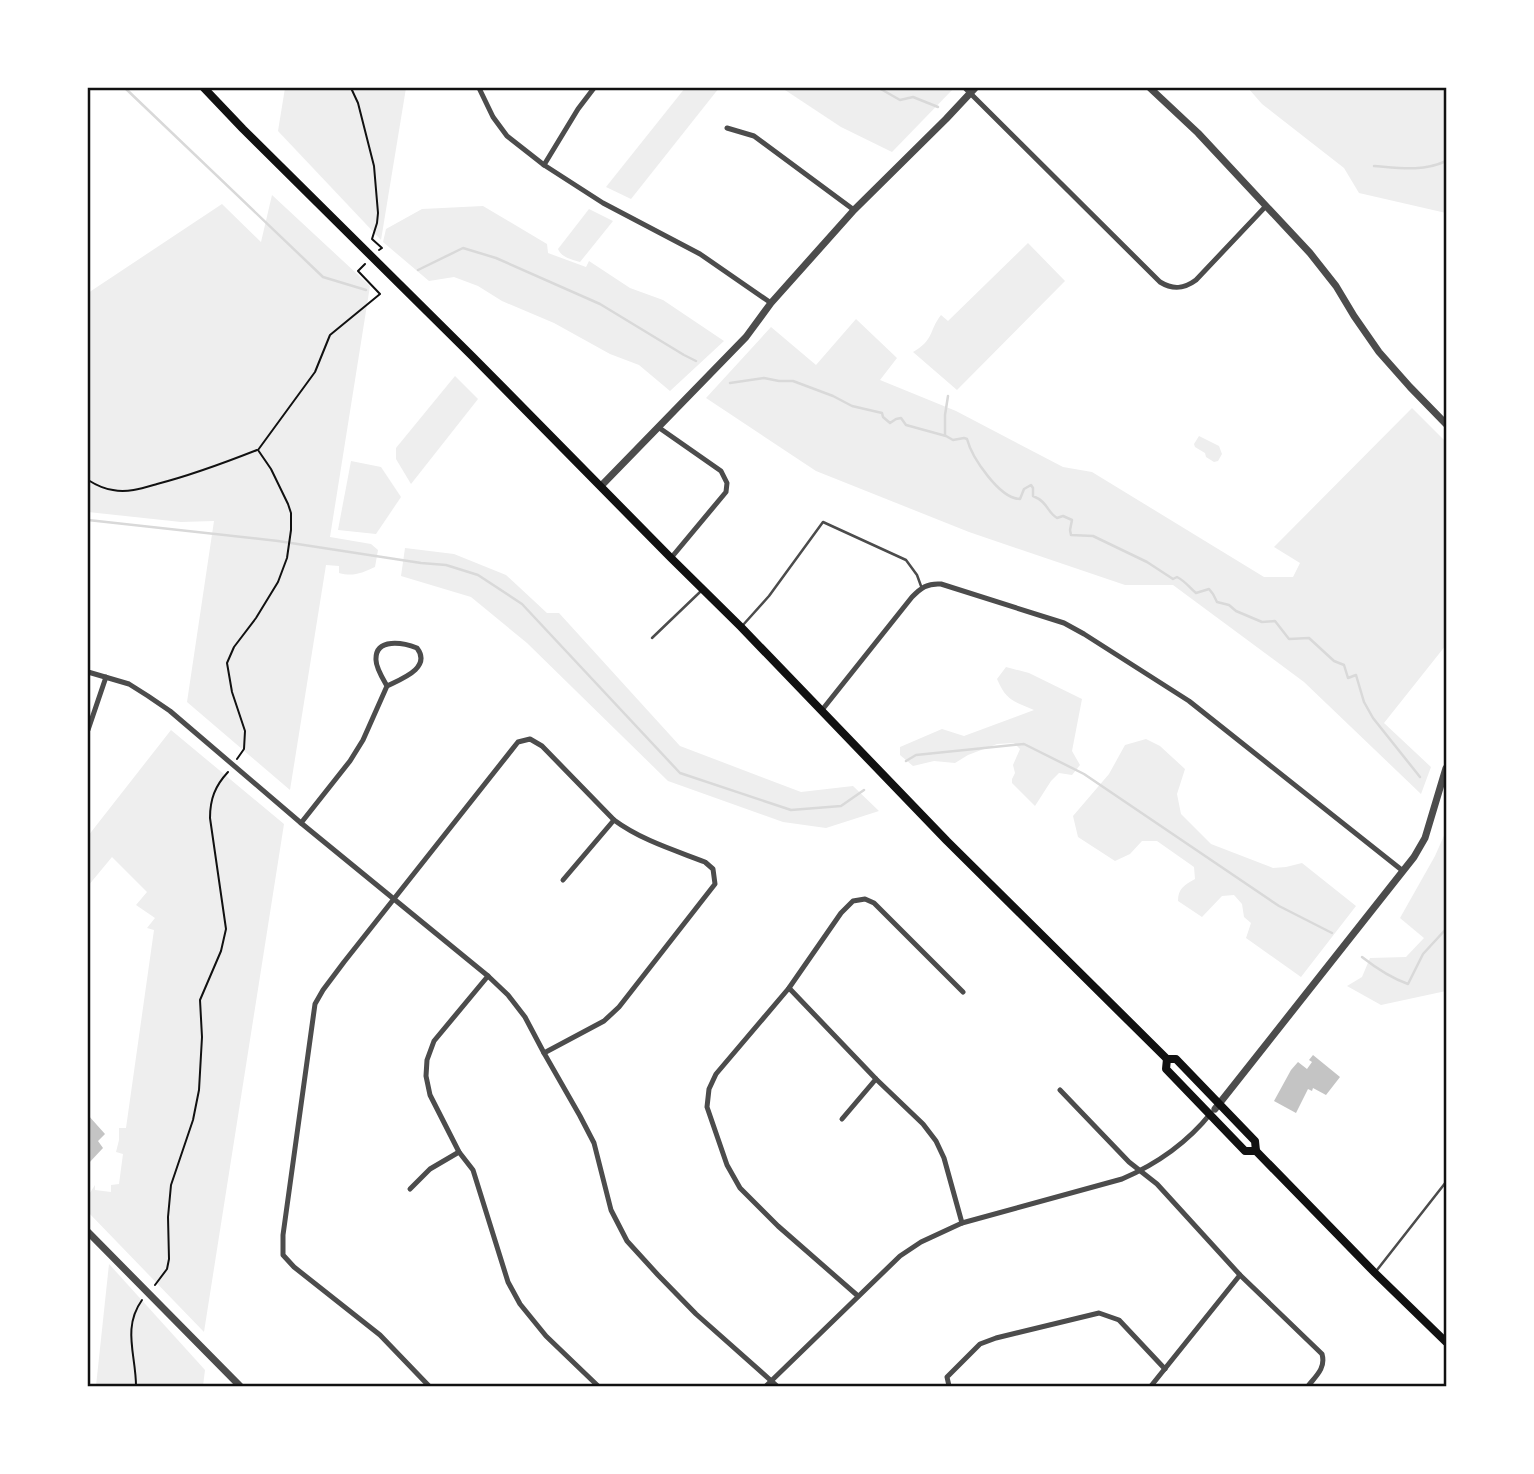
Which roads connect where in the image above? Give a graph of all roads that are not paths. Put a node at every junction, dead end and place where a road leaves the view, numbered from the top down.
1 (204, 88) edge
2 (480, 88) edge
3 (594, 88) edge
4 (1150, 88) edge
5 (970, 89) edge
6 (727, 128) dead end
7 (544, 165) junction
8 (1266, 206) junction
9 (853, 210) junction
10 (771, 303) junction
11 (1447, 424) edge
12 (658, 427) junction
13 (601, 486) junction
14 (671, 558) junction
15 (922, 587) junction
16 (702, 590) junction
17 (741, 627) junction
18 (652, 638) dead end
19 (88, 672) edge
20 (106, 677) junction
21 (387, 686) junction
22 (822, 710) junction
23 (88, 730) edge
24 (1447, 768) edge
25 (614, 820) junction
26 (301, 823) junction
27 (1403, 871) junction
28 (563, 880) dead end
29 (394, 900) junction
30 (488, 976) junction
31 (789, 988) junction
32 (964, 992) dead end
33 (544, 1053) junction
34 (1167, 1059) junction
35 (876, 1079) junction
36 (1060, 1090) dead end
37 (1215, 1109) junction
38 (842, 1119) dead end
39 (459, 1152) junction
40 (1256, 1152) junction
41 (1140, 1171) junction
42 (1447, 1182) edge
43 (410, 1189) dead end
44 (962, 1223) junction
45 (88, 1232) edge
46 (1375, 1273) junction
47 (1240, 1275) junction
48 (858, 1296) junction
49 (1447, 1342) edge
50 (1165, 1369) junction
51 (771, 1380) junction
52 (240, 1387) edge
53 (429, 1387) edge
54 (598, 1387) edge
55 (766, 1387) edge
56 (778, 1387) edge
57 (949, 1387) edge
58 (1151, 1387) edge
59 (1308, 1387) edge

1 - 13 main road
2 - 7 street
3 - 7 street
4 - 8 street
5 - 8 street
5 - 9 street
6 - 9 street
7 - 10 street
8 - 11 street
9 - 10 street
10 - 12 street
12 - 13 street
12 - 14 street
13 - 14 main road
14 - 16 main road
15 - 17 lane
15 - 22 street
15 - 27 street
16 - 17 main road
16 - 18 lane
17 - 22 main road
19 - 20 street
20 - 23 street
20 - 26 street
21 - 21 street
21 - 26 street
22 - 34 main road
24 - 27 street
25 - 28 street
25 - 29 street
25 - 33 street
26 - 29 street
27 - 37 street
29 - 30 street
29 - 53 street
30 - 33 street
30 - 39 street
31 - 32 street
31 - 35 street
31 - 48 street
33 - 51 street
34 - 37 main road
34 - 37 main road
35 - 38 street
35 - 44 street
36 - 41 street
37 - 40 main road
37 - 40 main road
37 - 41 street
39 - 43 street
39 - 54 street
40 - 46 main road
41 - 44 street
41 - 47 street
42 - 46 lane
44 - 48 street
45 - 52 street
46 - 49 main road
47 - 50 street
47 - 59 street
48 - 51 street
50 - 57 street
50 - 58 street
51 - 55 street
51 - 56 street

